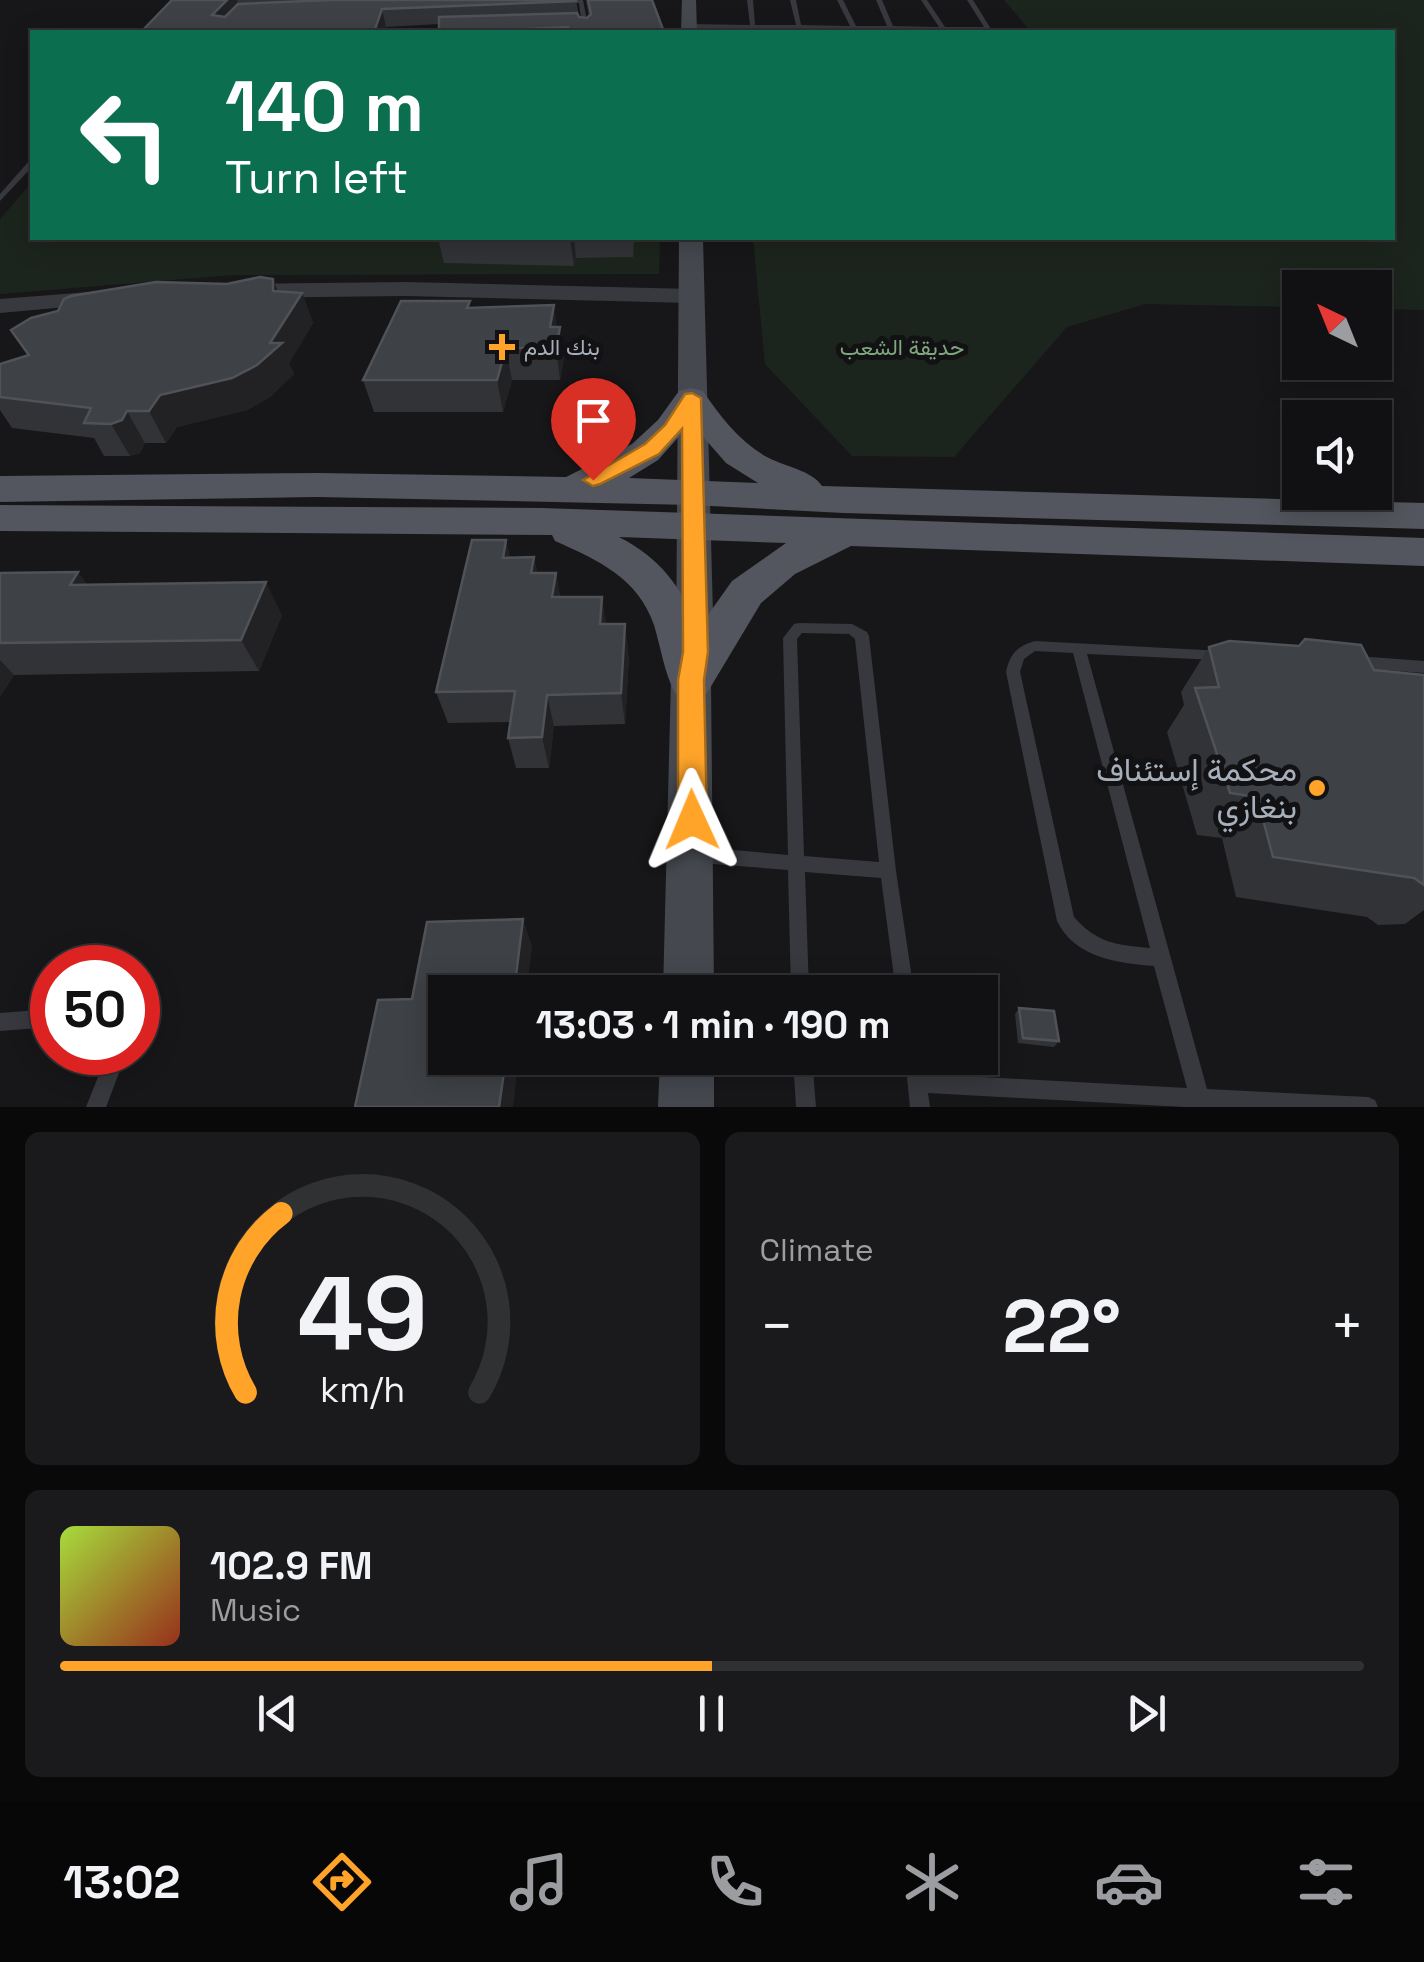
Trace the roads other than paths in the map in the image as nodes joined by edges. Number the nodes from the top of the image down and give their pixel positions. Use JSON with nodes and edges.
{"nodes":[{"id":1,"x":689,"y":0,"type":"edge"},
{"id":2,"x":750,"y":0,"type":"edge"},
{"id":3,"x":793,"y":0,"type":"edge"},
{"id":4,"x":840,"y":0,"type":"edge"},
{"id":5,"x":878,"y":0,"type":"edge"},
{"id":6,"x":924,"y":0,"type":"edge"},
{"id":7,"x":970,"y":0,"type":"edge"},
{"id":8,"x":544,"y":2,"type":"edge"},
{"id":9,"x":413,"y":20,"type":"edge"},
{"id":10,"x":565,"y":25,"type":"edge"},
{"id":11,"x":585,"y":28,"type":"edge"},
{"id":12,"x":799,"y":28,"type":"junction"},
{"id":13,"x":854,"y":28,"type":"junction"},
{"id":14,"x":467,"y":29,"type":"edge"},
{"id":15,"x":689,"y":29,"type":"edge"},
{"id":16,"x":891,"y":29,"type":"junction"},
{"id":17,"x":409,"y":30,"type":"edge"},
{"id":18,"x":447,"y":30,"type":"edge"},
{"id":19,"x":753,"y":30,"type":"edge"},
{"id":20,"x":944,"y":30,"type":"junction"},
{"id":21,"x":30,"y":165,"type":"edge"},
{"id":22,"x":0,"y":199,"type":"edge"},
{"id":23,"x":692,"y":240,"type":"edge"},
{"id":24,"x":208,"y":292,"type":"edge"},
{"id":25,"x":134,"y":296,"type":"edge"},
{"id":26,"x":692,"y":296,"type":"junction"},
{"id":27,"x":0,"y":306,"type":"edge"},
{"id":28,"x":692,"y":398,"type":"junction"},
{"id":29,"x":0,"y":489,"type":"edge"},
{"id":30,"x":545,"y":505,"type":"junction"},
{"id":31,"x":692,"y":510,"type":"junction"},
{"id":32,"x":845,"y":516,"type":"junction"},
{"id":33,"x":1424,"y":516,"type":"edge"},
{"id":34,"x":0,"y":518,"type":"edge"},
{"id":35,"x":1424,"y":552,"type":"edge"},
{"id":36,"x":1078,"y":648,"type":"junction"},
{"id":37,"x":1237,"y":656,"type":"edge"},
{"id":38,"x":1337,"y":660,"type":"edge"},
{"id":39,"x":1424,"y":667,"type":"edge"},
{"id":40,"x":691,"y":680,"type":"junction"},
{"id":41,"x":693,"y":854,"type":"junction"},
{"id":42,"x":794,"y":862,"type":"junction"},
{"id":43,"x":888,"y":871,"type":"junction"},
{"id":44,"x":1161,"y":958,"type":"junction"},
{"id":45,"x":689,"y":975,"type":"edge"},
{"id":46,"x":799,"y":975,"type":"edge"},
{"id":47,"x":903,"y":975,"type":"edge"},
{"id":48,"x":30,"y":1020,"type":"edge"},
{"id":49,"x":0,"y":1022,"type":"edge"},
{"id":50,"x":109,"y":1075,"type":"edge"},
{"id":51,"x":687,"y":1075,"type":"edge"},
{"id":52,"x":805,"y":1075,"type":"edge"},
{"id":53,"x":917,"y":1075,"type":"edge"},
{"id":54,"x":918,"y":1083,"type":"junction"},
{"id":55,"x":1200,"y":1098,"type":"junction"},
{"id":56,"x":96,"y":1107,"type":"edge"},
{"id":57,"x":686,"y":1107,"type":"edge"},
{"id":58,"x":806,"y":1107,"type":"edge"},
{"id":59,"x":920,"y":1107,"type":"edge"},
{"id":60,"x":1368,"y":1107,"type":"edge"}],
"edges":[{"from":1,"to":15,"type":"main road"},
{"from":2,"to":19,"type":"lane"},
{"from":3,"to":12,"type":"lane"},
{"from":4,"to":13,"type":"lane"},
{"from":5,"to":16,"type":"lane"},
{"from":6,"to":20,"type":"lane"},
{"from":7,"to":20,"type":"lane"},
{"from":8,"to":11,"type":"lane"},
{"from":9,"to":17,"type":"lane"},
{"from":10,"to":11,"type":"lane"},
{"from":12,"to":13,"type":"lane"},
{"from":12,"to":19,"type":"lane"},
{"from":13,"to":16,"type":"lane"},
{"from":14,"to":18,"type":"lane"},
{"from":15,"to":19,"type":"lane"},
{"from":16,"to":20,"type":"lane"},
{"from":21,"to":22,"type":"lane"},
{"from":23,"to":26,"type":"main road"},
{"from":24,"to":26,"type":"street"},
{"from":25,"to":27,"type":"street"},
{"from":26,"to":28,"type":"main road"},
{"from":28,"to":30,"type":"main road"},
{"from":28,"to":31,"type":"main road"},
{"from":28,"to":32,"type":"main road"},
{"from":29,"to":30,"type":"main road"},
{"from":30,"to":31,"type":"main road"},
{"from":30,"to":34,"type":"main road"},
{"from":30,"to":40,"type":"main road"},
{"from":31,"to":32,"type":"main road"},
{"from":31,"to":40,"type":"main road"},
{"from":32,"to":33,"type":"main road"},
{"from":32,"to":35,"type":"main road"},
{"from":32,"to":40,"type":"main road"},
{"from":36,"to":37,"type":"lane"},
{"from":36,"to":44,"type":"lane"},
{"from":36,"to":44,"type":"lane"},
{"from":38,"to":39,"type":"lane"},
{"from":40,"to":41,"type":"main road"},
{"from":41,"to":42,"type":"lane"},
{"from":41,"to":45,"type":"main road"},
{"from":42,"to":43,"type":"lane"},
{"from":42,"to":43,"type":"lane"},
{"from":42,"to":46,"type":"lane"},
{"from":43,"to":47,"type":"lane"},
{"from":44,"to":55,"type":"lane"},
{"from":48,"to":49,"type":"lane"},
{"from":50,"to":56,"type":"lane"},
{"from":51,"to":57,"type":"main road"},
{"from":52,"to":58,"type":"lane"},
{"from":53,"to":54,"type":"lane"},
{"from":54,"to":55,"type":"lane"},
{"from":54,"to":59,"type":"lane"},
{"from":55,"to":60,"type":"lane"}]}
